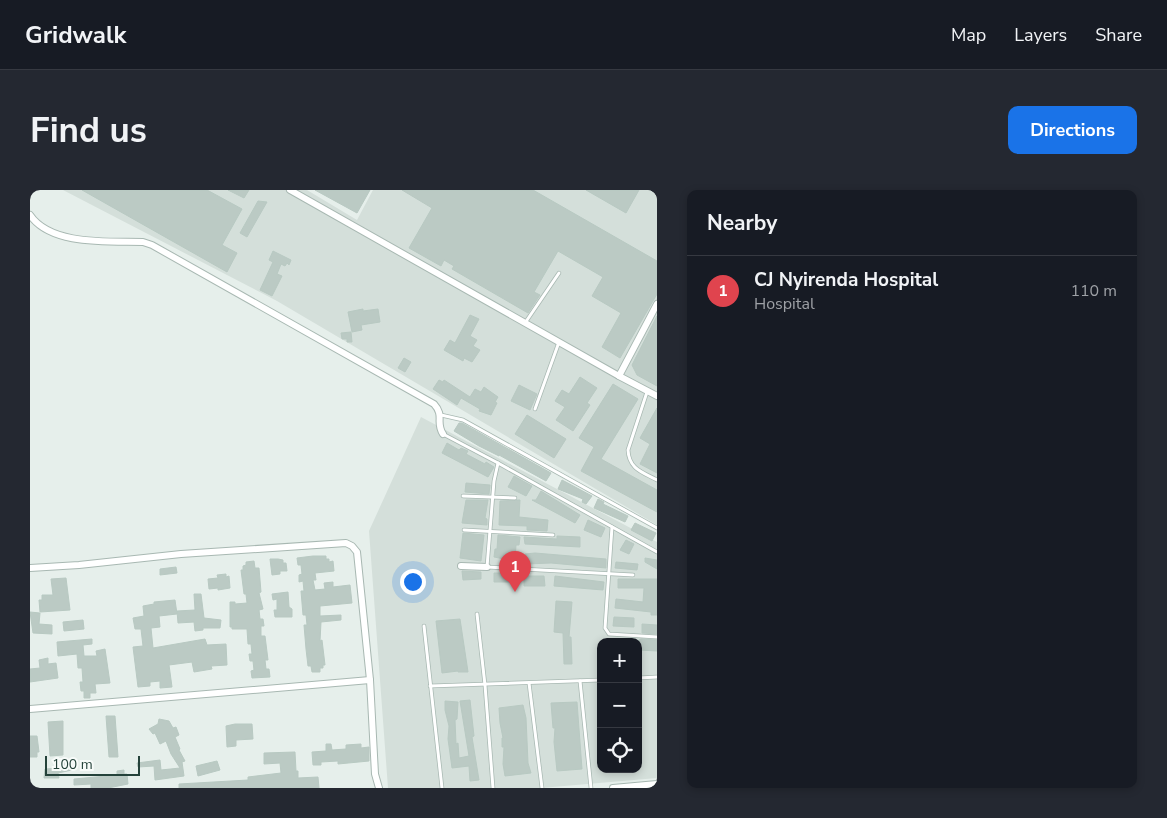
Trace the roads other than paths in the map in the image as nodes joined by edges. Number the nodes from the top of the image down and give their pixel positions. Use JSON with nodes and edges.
{"nodes":[{"id":1,"x":290,"y":190,"type":"edge"},
{"id":2,"x":30,"y":215,"type":"edge"},
{"id":3,"x":559,"y":272,"type":"dead end"},
{"id":4,"x":657,"y":304,"type":"edge"},
{"id":5,"x":525,"y":323,"type":"junction"},
{"id":6,"x":558,"y":342,"type":"junction"},
{"id":7,"x":619,"y":376,"type":"junction"},
{"id":8,"x":647,"y":391,"type":"junction"},
{"id":9,"x":657,"y":396,"type":"edge"},
{"id":10,"x":535,"y":409,"type":"dead end"},
{"id":11,"x":441,"y":415,"type":"junction"},
{"id":12,"x":442,"y":434,"type":"joint"},
{"id":13,"x":498,"y":463,"type":"junction"},
{"id":14,"x":657,"y":480,"type":"edge"},
{"id":15,"x":463,"y":496,"type":"dead end"},
{"id":16,"x":492,"y":497,"type":"junction"},
{"id":17,"x":515,"y":498,"type":"dead end"},
{"id":18,"x":612,"y":527,"type":"junction"},
{"id":19,"x":657,"y":528,"type":"edge"},
{"id":20,"x":464,"y":530,"type":"dead end"},
{"id":21,"x":490,"y":531,"type":"junction"},
{"id":22,"x":553,"y":535,"type":"dead end"},
{"id":23,"x":657,"y":552,"type":"edge"},
{"id":24,"x":461,"y":566,"type":"dead end"},
{"id":25,"x":30,"y":568,"type":"edge"},
{"id":26,"x":487,"y":568,"type":"junction"},
{"id":27,"x":609,"y":574,"type":"junction"},
{"id":28,"x":633,"y":575,"type":"dead end"},
{"id":29,"x":477,"y":614,"type":"dead end"},
{"id":30,"x":424,"y":626,"type":"dead end"},
{"id":31,"x":657,"y":637,"type":"edge"},
{"id":32,"x":657,"y":677,"type":"edge"},
{"id":33,"x":642,"y":678,"type":"edge"},
{"id":34,"x":370,"y":680,"type":"junction"},
{"id":35,"x":597,"y":680,"type":"edge"},
{"id":36,"x":580,"y":681,"type":"junction"},
{"id":37,"x":529,"y":683,"type":"junction"},
{"id":38,"x":430,"y":686,"type":"junction"},
{"id":39,"x":485,"y":686,"type":"junction"},
{"id":40,"x":30,"y":709,"type":"edge"},
{"id":41,"x":657,"y":784,"type":"edge"},
{"id":42,"x":379,"y":788,"type":"edge"},
{"id":43,"x":442,"y":788,"type":"edge"},
{"id":44,"x":493,"y":788,"type":"edge"},
{"id":45,"x":542,"y":788,"type":"edge"},
{"id":46,"x":591,"y":788,"type":"edge"},
{"id":47,"x":613,"y":788,"type":"edge"}],
"edges":[{"from":1,"to":5,"type":"street"},
{"from":2,"to":11,"type":"street"},
{"from":3,"to":5,"type":"lane"},
{"from":4,"to":7,"type":"street"},
{"from":5,"to":6,"type":"street"},
{"from":6,"to":7,"type":"street"},
{"from":6,"to":10,"type":"lane"},
{"from":7,"to":8,"type":"street"},
{"from":8,"to":9,"type":"street"},
{"from":8,"to":14,"type":"lane"},
{"from":11,"to":12,"type":"street"},
{"from":11,"to":19,"type":"lane"},
{"from":12,"to":13,"type":"lane"},
{"from":13,"to":16,"type":"lane"},
{"from":13,"to":18,"type":"lane"},
{"from":15,"to":16,"type":"lane"},
{"from":16,"to":17,"type":"lane"},
{"from":16,"to":21,"type":"lane"},
{"from":18,"to":23,"type":"lane"},
{"from":18,"to":27,"type":"lane"},
{"from":20,"to":21,"type":"lane"},
{"from":21,"to":22,"type":"lane"},
{"from":21,"to":26,"type":"lane"},
{"from":24,"to":26,"type":"street"},
{"from":25,"to":34,"type":"street"},
{"from":26,"to":27,"type":"lane"},
{"from":27,"to":28,"type":"lane"},
{"from":27,"to":31,"type":"lane"},
{"from":29,"to":39,"type":"lane"},
{"from":30,"to":38,"type":"lane"},
{"from":32,"to":33,"type":"lane"},
{"from":34,"to":40,"type":"street"},
{"from":34,"to":42,"type":"street"},
{"from":35,"to":36,"type":"lane"},
{"from":36,"to":37,"type":"lane"},
{"from":36,"to":46,"type":"lane"},
{"from":37,"to":39,"type":"lane"},
{"from":37,"to":45,"type":"lane"},
{"from":38,"to":39,"type":"lane"},
{"from":38,"to":43,"type":"lane"},
{"from":39,"to":44,"type":"lane"},
{"from":41,"to":47,"type":"street"}]}
